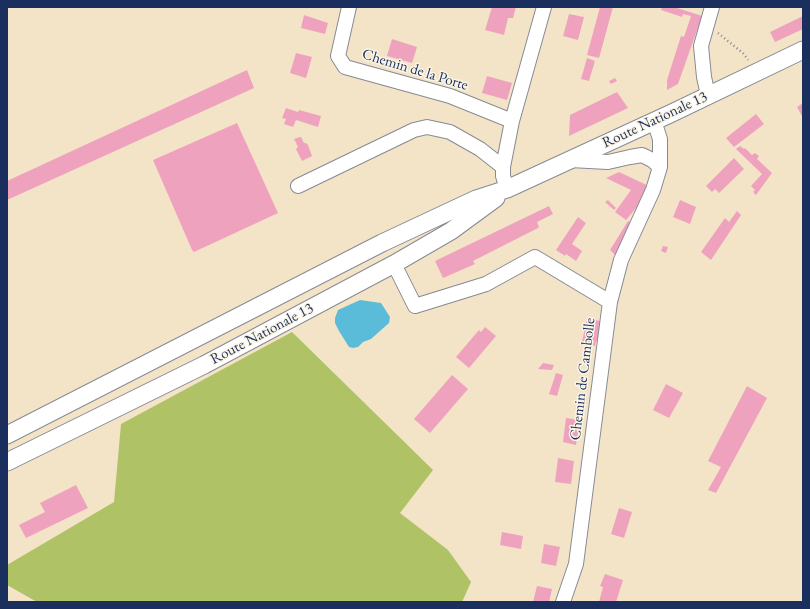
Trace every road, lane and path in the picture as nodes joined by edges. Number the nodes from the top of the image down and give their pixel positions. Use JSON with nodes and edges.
{"nodes":[{"id":1,"x":349,"y":7,"type":"edge"},
{"id":2,"x":544,"y":7,"type":"edge"},
{"id":3,"x":712,"y":7,"type":"edge"},
{"id":4,"x":706,"y":28,"type":"junction"},
{"id":5,"x":803,"y":50,"type":"edge"},
{"id":6,"x":756,"y":72,"type":"junction"},
{"id":7,"x":708,"y":95,"type":"junction"},
{"id":8,"x":512,"y":121,"type":"junction"},
{"id":9,"x":654,"y":121,"type":"junction"},
{"id":10,"x":570,"y":160,"type":"junction"},
{"id":11,"x":503,"y":167,"type":"junction"},
{"id":12,"x":660,"y":167,"type":"junction"},
{"id":13,"x":298,"y":186,"type":"dead end"},
{"id":14,"x":507,"y":189,"type":"junction"},
{"id":15,"x":394,"y":264,"type":"junction"},
{"id":16,"x":610,"y":302,"type":"junction"},
{"id":17,"x":7,"y":435,"type":"edge"},
{"id":18,"x":7,"y":462,"type":"edge"},
{"id":19,"x":563,"y":602,"type":"edge"}],
"edges":[{"from":1,"to":8,"type":"street","name":"Chemin de la Porte"},
{"from":2,"to":8,"type":"street"},
{"from":3,"to":4,"type":"street"},
{"from":4,"to":6,"type":"path"},
{"from":4,"to":7,"type":"street"},
{"from":5,"to":6,"type":"main road","name":"Route Nationale 13"},
{"from":6,"to":7,"type":"main road","name":"Route Nationale 13"},
{"from":7,"to":9,"type":"main road","name":"Route Nationale 13"},
{"from":8,"to":11,"type":"street"},
{"from":9,"to":10,"type":"main road","name":"Route Nationale 13"},
{"from":9,"to":12,"type":"street","name":"Chemin de Cambolle"},
{"from":10,"to":12,"type":"street"},
{"from":10,"to":14,"type":"main road","name":"Route Nationale 13"},
{"from":11,"to":13,"type":"street"},
{"from":11,"to":14,"type":"street"},
{"from":12,"to":16,"type":"street","name":"Chemin de Cambolle"},
{"from":14,"to":15,"type":"main road","name":"Route Nationale 13"},
{"from":14,"to":17,"type":"main road","name":"Route Nationale 13"},
{"from":15,"to":16,"type":"street"},
{"from":15,"to":18,"type":"main road","name":"Route Nationale 13"},
{"from":16,"to":19,"type":"street","name":"Chemin de Cambolle"}]}
